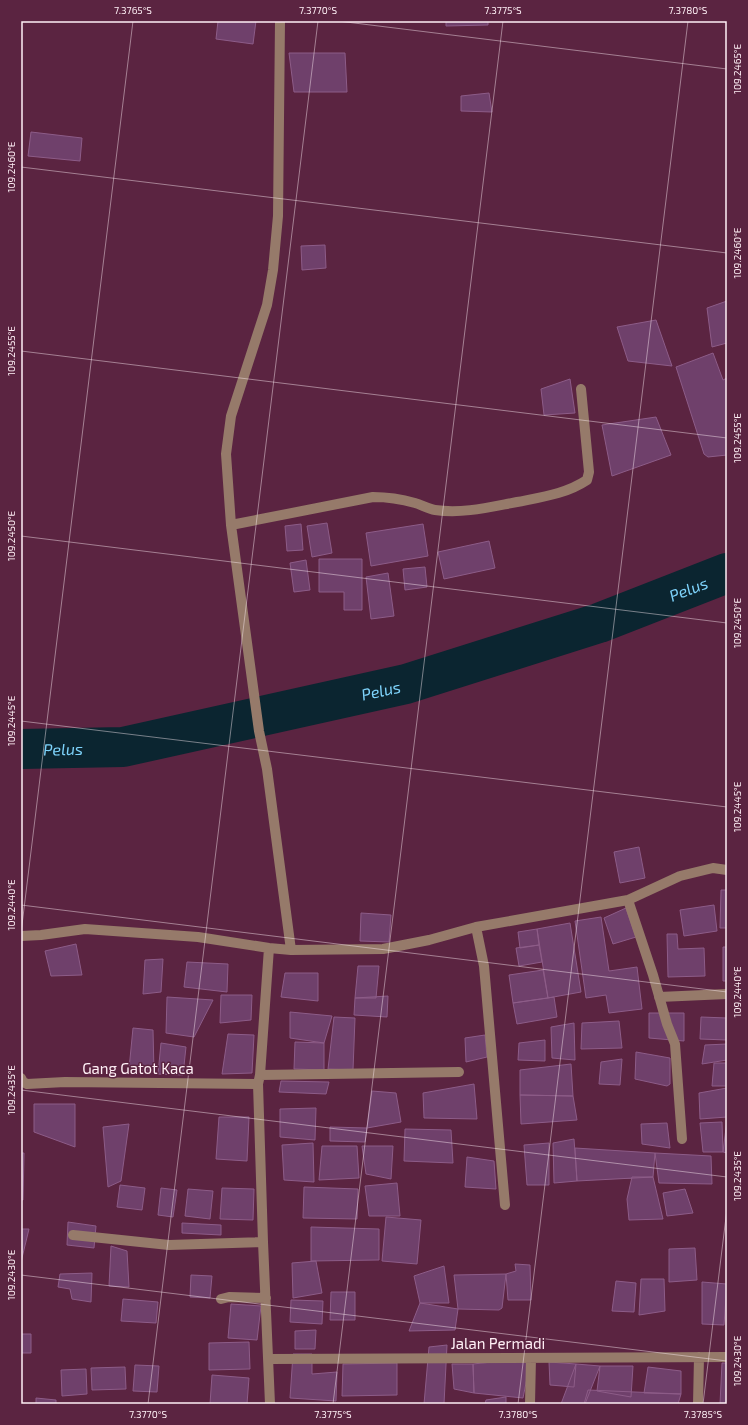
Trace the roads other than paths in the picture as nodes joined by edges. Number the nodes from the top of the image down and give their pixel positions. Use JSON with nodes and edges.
{"nodes":[{"id":1,"x":280,"y":21,"type":"edge"},
{"id":2,"x":581,"y":389,"type":"dead end"},
{"id":3,"x":231,"y":525,"type":"junction"},
{"id":4,"x":727,"y":870,"type":"edge"},
{"id":5,"x":630,"y":904,"type":"junction"},
{"id":6,"x":476,"y":927,"type":"junction"},
{"id":7,"x":21,"y":936,"type":"edge"},
{"id":8,"x":269,"y":948,"type":"junction"},
{"id":9,"x":291,"y":950,"type":"junction"},
{"id":10,"x":727,"y":994,"type":"edge"},
{"id":11,"x":659,"y":997,"type":"junction"},
{"id":12,"x":459,"y":1072,"type":"dead end"},
{"id":13,"x":21,"y":1078,"type":"edge"},
{"id":14,"x":259,"y":1080,"type":"junction"},
{"id":15,"x":682,"y":1139,"type":"dead end"},
{"id":16,"x":505,"y":1205,"type":"dead end"},
{"id":17,"x":73,"y":1235,"type":"dead end"},
{"id":18,"x":263,"y":1242,"type":"junction"},
{"id":19,"x":266,"y":1298,"type":"junction"},
{"id":20,"x":221,"y":1300,"type":"dead end"},
{"id":21,"x":699,"y":1357,"type":"junction"},
{"id":22,"x":727,"y":1357,"type":"edge"},
{"id":23,"x":531,"y":1358,"type":"junction"},
{"id":24,"x":269,"y":1359,"type":"junction"},
{"id":25,"x":270,"y":1404,"type":"edge"},
{"id":26,"x":530,"y":1404,"type":"edge"},
{"id":27,"x":698,"y":1404,"type":"edge"}],
"edges":[{"from":1,"to":3,"type":"street"},
{"from":2,"to":3,"type":"street"},
{"from":3,"to":9,"type":"street"},
{"from":4,"to":5,"type":"street"},
{"from":5,"to":6,"type":"street"},
{"from":5,"to":11,"type":"street"},
{"from":6,"to":9,"type":"street"},
{"from":6,"to":16,"type":"street"},
{"from":7,"to":8,"type":"street"},
{"from":8,"to":9,"type":"street"},
{"from":8,"to":14,"type":"street"},
{"from":10,"to":11,"type":"street"},
{"from":11,"to":15,"type":"street"},
{"from":12,"to":14,"type":"street","name":"Gang Gatot Kaca"},
{"from":13,"to":14,"type":"street","name":"Gang Gatot Kaca"},
{"from":14,"to":18,"type":"street"},
{"from":17,"to":18,"type":"street"},
{"from":18,"to":19,"type":"street"},
{"from":19,"to":20,"type":"street"},
{"from":19,"to":24,"type":"street"},
{"from":21,"to":22,"type":"street","name":"Jalan Permadi"},
{"from":21,"to":23,"type":"street","name":"Jalan Permadi"},
{"from":21,"to":27,"type":"street"},
{"from":23,"to":24,"type":"street","name":"Jalan Permadi"},
{"from":23,"to":26,"type":"street"},
{"from":24,"to":25,"type":"street"}]}
